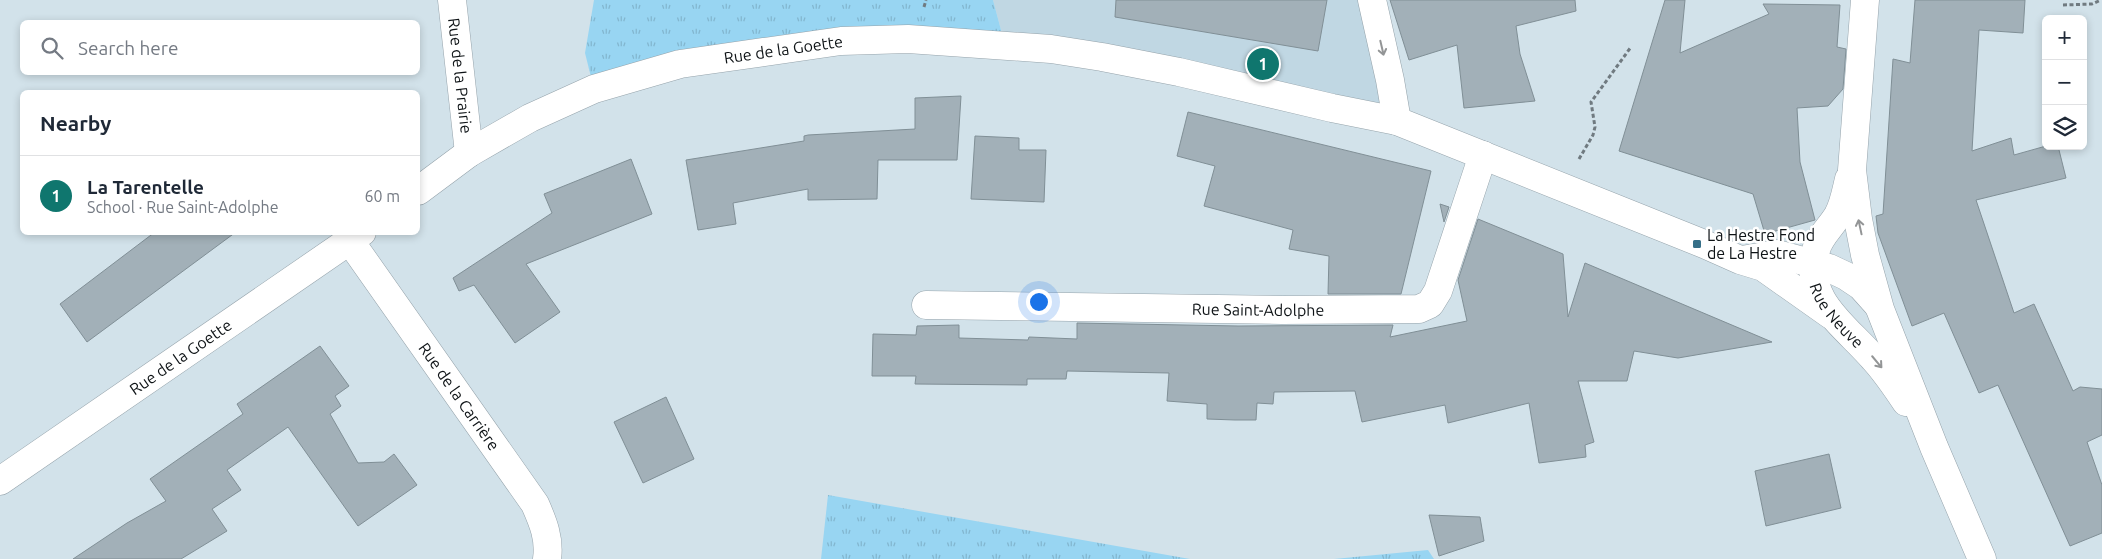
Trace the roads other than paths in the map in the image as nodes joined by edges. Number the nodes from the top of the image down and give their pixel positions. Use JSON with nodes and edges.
{"nodes":[{"id":1,"x":452,"y":0,"type":"edge"},
{"id":2,"x":1372,"y":0,"type":"edge"},
{"id":3,"x":1865,"y":0,"type":"edge"},
{"id":4,"x":1397,"y":121,"type":"junction"},
{"id":5,"x":469,"y":153,"type":"junction"},
{"id":6,"x":1483,"y":155,"type":"junction"},
{"id":7,"x":1852,"y":170,"type":"junction"},
{"id":8,"x":420,"y":190,"type":"edge"},
{"id":9,"x":356,"y":237,"type":"edge"},
{"id":10,"x":1821,"y":238,"type":"junction"},
{"id":11,"x":1777,"y":254,"type":"junction"},
{"id":12,"x":1865,"y":255,"type":"junction"},
{"id":13,"x":1740,"y":260,"type":"junction"},
{"id":14,"x":1815,"y":276,"type":"junction"},
{"id":15,"x":1853,"y":280,"type":"junction"},
{"id":16,"x":1784,"y":282,"type":"junction"},
{"id":17,"x":926,"y":305,"type":"dead end"},
{"id":18,"x":1880,"y":308,"type":"junction"},
{"id":19,"x":1831,"y":315,"type":"junction"},
{"id":20,"x":1934,"y":447,"type":"junction"},
{"id":21,"x":0,"y":481,"type":"edge"},
{"id":22,"x":547,"y":559,"type":"edge"},
{"id":23,"x":1982,"y":559,"type":"edge"}],
"edges":[{"from":1,"to":5,"type":"street","name":"Rue de la Prairie"},
{"from":2,"to":4,"type":"street","one_way":true},
{"from":3,"to":7,"type":"street","name":"Rue Neuve"},
{"from":4,"to":5,"type":"street","name":"Rue de la Goette"},
{"from":4,"to":6,"type":"street"},
{"from":5,"to":8,"type":"street","name":"Rue de la Goette"},
{"from":6,"to":13,"type":"street"},
{"from":6,"to":17,"type":"street","name":"Rue Saint-Adolphe"},
{"from":7,"to":10,"type":"street","name":"Rue Neuve"},
{"from":12,"to":7,"type":"street","name":"Rue Neuve","one_way":true},
{"from":9,"to":21,"type":"street","name":"Rue de la Goette"},
{"from":9,"to":22,"type":"street","name":"Rue de la Carrière"},
{"from":10,"to":11,"type":"street"},
{"from":10,"to":14,"type":"street","name":"Rue Neuve"},
{"from":11,"to":13,"type":"street"},
{"from":11,"to":14,"type":"street"},
{"from":12,"to":15,"type":"street"},
{"from":12,"to":18,"type":"street","name":"Rue Neuve"},
{"from":13,"to":16,"type":"street"},
{"from":14,"to":15,"type":"street"},
{"from":14,"to":16,"type":"street"},
{"from":14,"to":19,"type":"street","name":"Rue Neuve"},
{"from":15,"to":18,"type":"street"},
{"from":16,"to":19,"type":"street"},
{"from":18,"to":20,"type":"street","name":"Rue Neuve"},
{"from":19,"to":20,"type":"street","name":"Rue Neuve","one_way":true},
{"from":20,"to":23,"type":"street","name":"Rue Neuve"}]}
